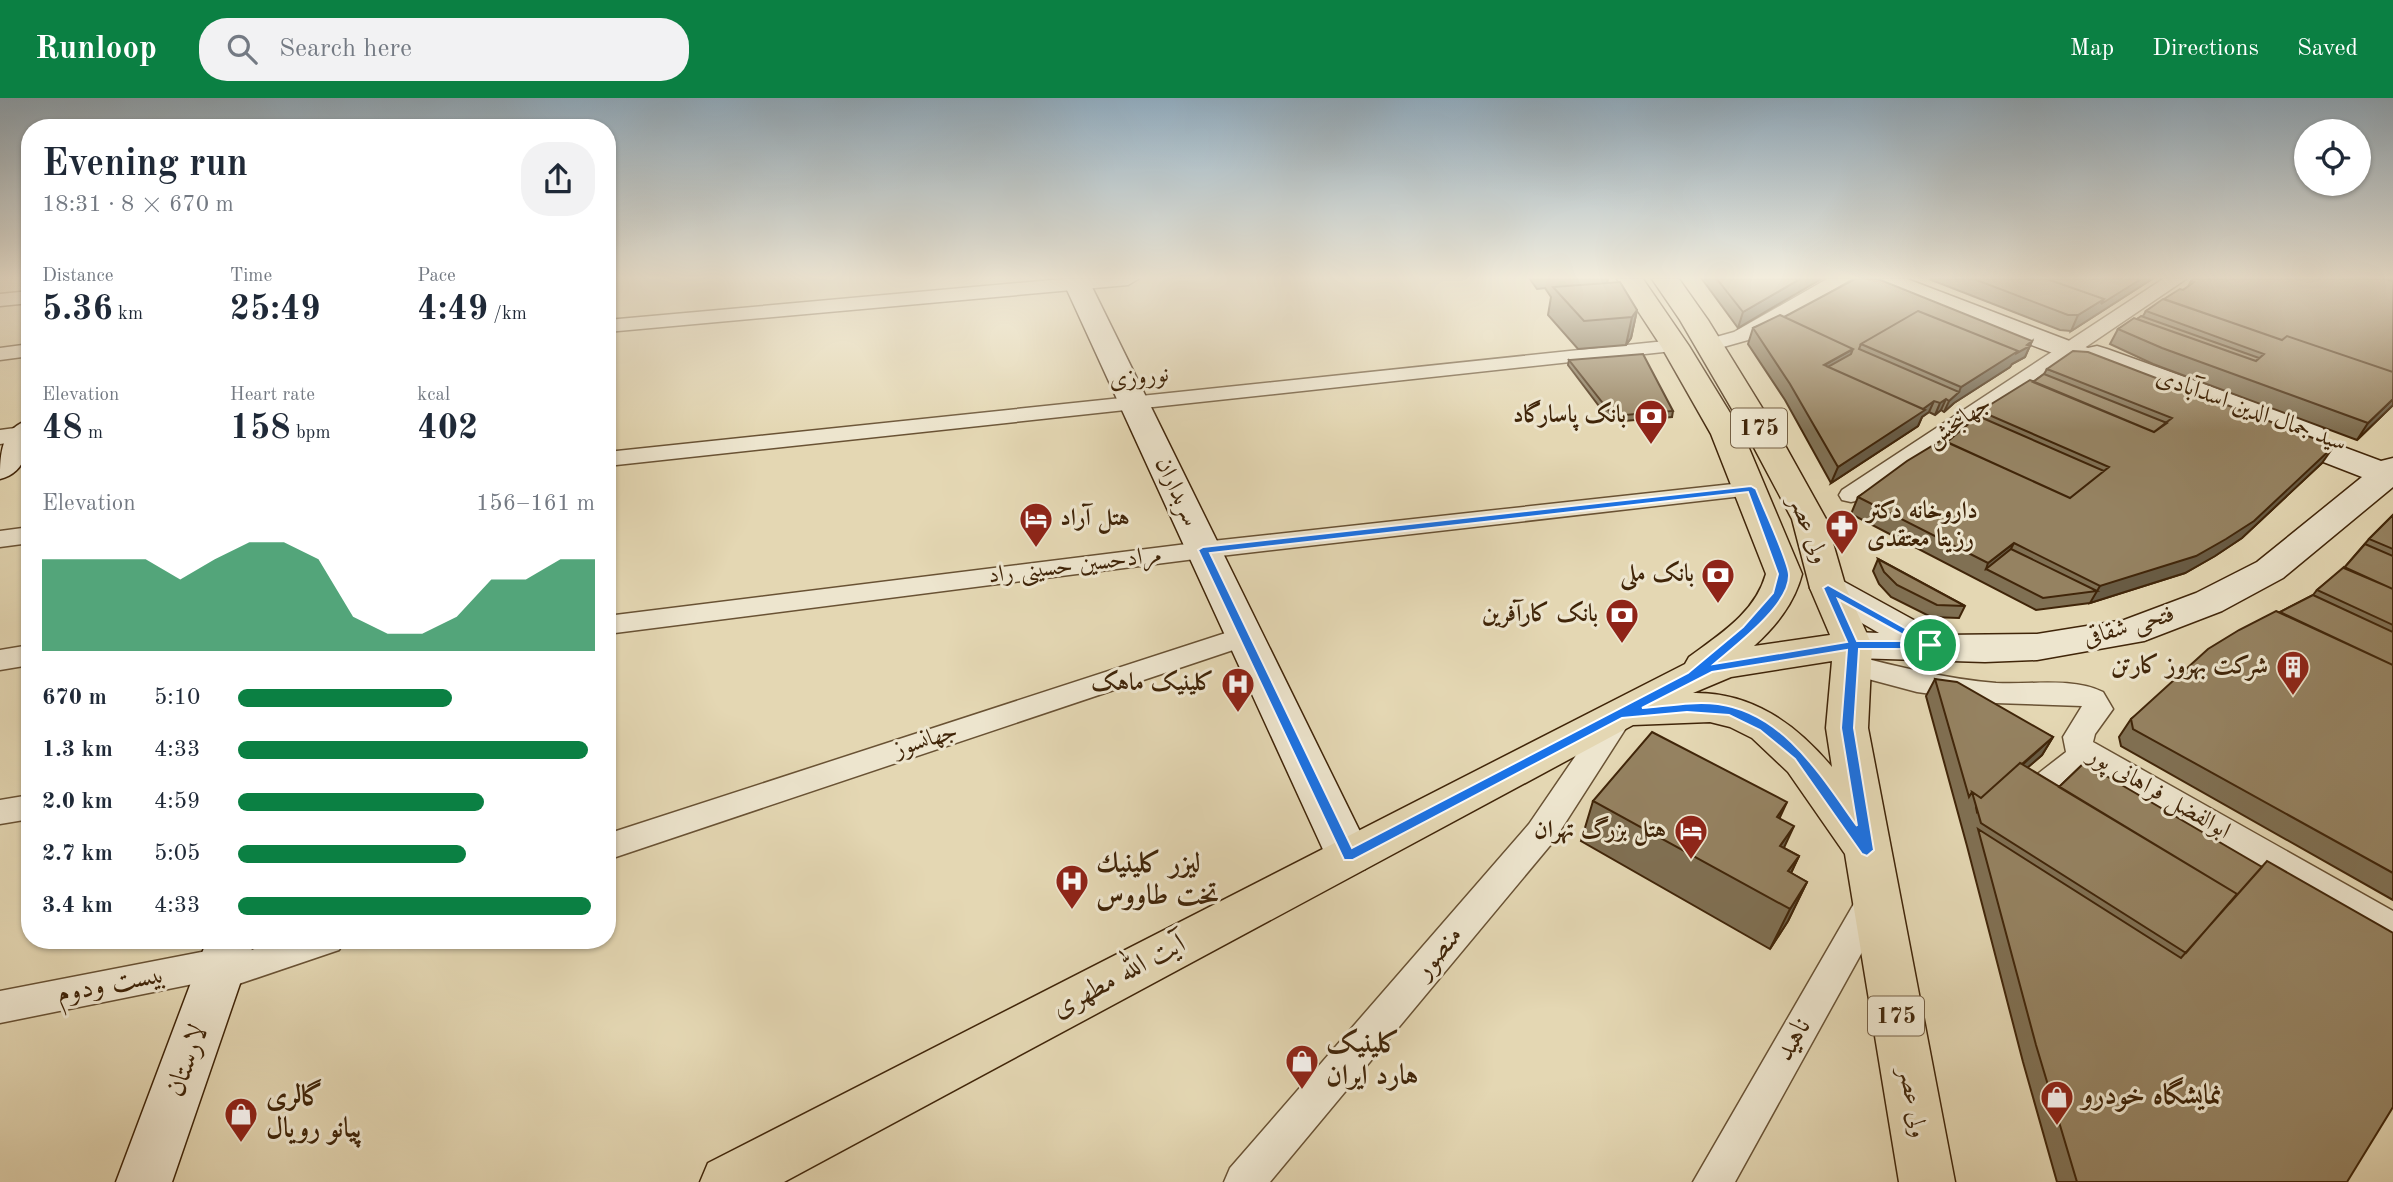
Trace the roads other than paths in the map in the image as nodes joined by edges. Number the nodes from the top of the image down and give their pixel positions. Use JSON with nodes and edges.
{"nodes":[{"id":1,"x":1099,"y":330,"type":"edge"},
{"id":2,"x":1664,"y":330,"type":"edge"},
{"id":3,"x":1699,"y":330,"type":"edge"},
{"id":4,"x":1752,"y":330,"type":"edge"},
{"id":5,"x":2016,"y":330,"type":"edge"},
{"id":6,"x":2098,"y":330,"type":"edge"},
{"id":7,"x":1709,"y":345,"type":"junction"},
{"id":8,"x":1675,"y":346,"type":"junction"},
{"id":9,"x":2068,"y":349,"type":"junction"},
{"id":10,"x":21,"y":352,"type":"edge"},
{"id":11,"x":0,"y":354,"type":"edge"},
{"id":12,"x":1135,"y":405,"type":"junction"},
{"id":13,"x":21,"y":433,"type":"edge"},
{"id":14,"x":616,"y":458,"type":"edge"},
{"id":15,"x":0,"y":469,"type":"edge"},
{"id":16,"x":2391,"y":471,"type":"edge"},
{"id":17,"x":1751,"y":489,"type":"junction"},
{"id":18,"x":1851,"y":495,"type":"dead end"},
{"id":19,"x":21,"y":536,"type":"edge"},
{"id":20,"x":0,"y":539,"type":"edge"},
{"id":21,"x":1203,"y":550,"type":"junction"},
{"id":22,"x":1828,"y":588,"type":"junction"},
{"id":23,"x":616,"y":624,"type":"edge"},
{"id":24,"x":1244,"y":636,"type":"junction"},
{"id":25,"x":1930,"y":645,"type":"junction"},
{"id":26,"x":1842,"y":653,"type":"junction"},
{"id":27,"x":21,"y":656,"type":"edge"},
{"id":28,"x":0,"y":660,"type":"edge"},
{"id":29,"x":1692,"y":676,"type":"junction"},
{"id":30,"x":1620,"y":714,"type":"junction"},
{"id":31,"x":2086,"y":753,"type":"junction"},
{"id":32,"x":2033,"y":794,"type":"edge"},
{"id":33,"x":21,"y":808,"type":"edge"},
{"id":34,"x":0,"y":812,"type":"edge"},
{"id":35,"x":616,"y":844,"type":"edge"},
{"id":36,"x":1867,"y":850,"type":"junction"},
{"id":37,"x":1349,"y":856,"type":"junction"},
{"id":38,"x":1874,"y":898,"type":"junction"},
{"id":39,"x":2393,"y":928,"type":"edge"},
{"id":40,"x":281,"y":949,"type":"edge"},
{"id":41,"x":224,"y":960,"type":"edge"},
{"id":42,"x":0,"y":1007,"type":"edge"},
{"id":43,"x":144,"y":1182,"type":"edge"},
{"id":44,"x":728,"y":1182,"type":"edge"},
{"id":45,"x":1244,"y":1182,"type":"edge"},
{"id":46,"x":1713,"y":1182,"type":"edge"},
{"id":47,"x":1927,"y":1182,"type":"edge"}],
"edges":[{"from":1,"to":12,"type":"main road","name":"سربداران"},
{"from":2,"to":8,"type":"main road","name":"ولی عصر","number":"175"},
{"from":3,"to":7,"type":"main road","name":"ولی عصر","number":"175"},
{"from":4,"to":7,"type":"street"},
{"from":5,"to":9,"type":"main road","name":"سید جمال الدین اسدآبادی"},
{"from":6,"to":9,"type":"street","name":"جهانبخش"},
{"from":7,"to":22,"type":"main road","name":"ولی عصر","number":"175"},
{"from":8,"to":12,"type":"street","name":"نوروزی"},
{"from":8,"to":17,"type":"main road","name":"ولی عصر","number":"175"},
{"from":9,"to":16,"type":"main road","name":"سید جمال الدین اسدآبادی"},
{"from":9,"to":18,"type":"street","name":"جهانبخش"},
{"from":10,"to":11,"type":"street"},
{"from":12,"to":14,"type":"street","name":"نوروزی"},
{"from":12,"to":21,"type":"main road","name":"سربداران"},
{"from":13,"to":15,"type":"main road"},
{"from":16,"to":25,"type":"main road","name":"فتحی شقاقی"},
{"from":17,"to":21,"type":"street","name":"مرادحسین حسینی راد"},
{"from":17,"to":29,"type":"main road","name":"ولی عصر","number":"175"},
{"from":19,"to":20,"type":"street"},
{"from":21,"to":23,"type":"street","name":"مرادحسین حسینی راد"},
{"from":21,"to":24,"type":"main road","name":"سربداران"},
{"from":22,"to":25,"type":"main road"},
{"from":22,"to":26,"type":"main road","name":"ولی عصر","number":"175"},
{"from":24,"to":35,"type":"street","name":"جهانسوز"},
{"from":24,"to":37,"type":"main road","name":"سربداران"},
{"from":25,"to":26,"type":"main road","name":"فتحی شقاقی"},
{"from":26,"to":29,"type":"main road","name":"آیت الله مطهری"},
{"from":26,"to":31,"type":"street","name":"ابوالفضل فراهانی پور"},
{"from":26,"to":36,"type":"main road","name":"ولی عصر","number":"175"},
{"from":27,"to":28,"type":"street"},
{"from":29,"to":30,"type":"main road","name":"آیت الله مطهری"},
{"from":30,"to":36,"type":"main road"},
{"from":30,"to":37,"type":"main road","name":"آیت الله مطهری"},
{"from":30,"to":45,"type":"street","name":"منصور"},
{"from":31,"to":32,"type":"street"},
{"from":31,"to":39,"type":"street","name":"ابوالفضل فراهانی پور"},
{"from":33,"to":34,"type":"street"},
{"from":36,"to":38,"type":"main road","name":"ولی عصر","number":"175"},
{"from":37,"to":44,"type":"main road","name":"آیت الله مطهری"},
{"from":38,"to":46,"type":"street","name":"ناهید"},
{"from":38,"to":47,"type":"main road","name":"ولی عصر","number":"175"},
{"from":40,"to":41,"type":"street"},
{"from":41,"to":42,"type":"street","name":"بیست ودوم"},
{"from":41,"to":43,"type":"main road","name":"لارستان"}]}
